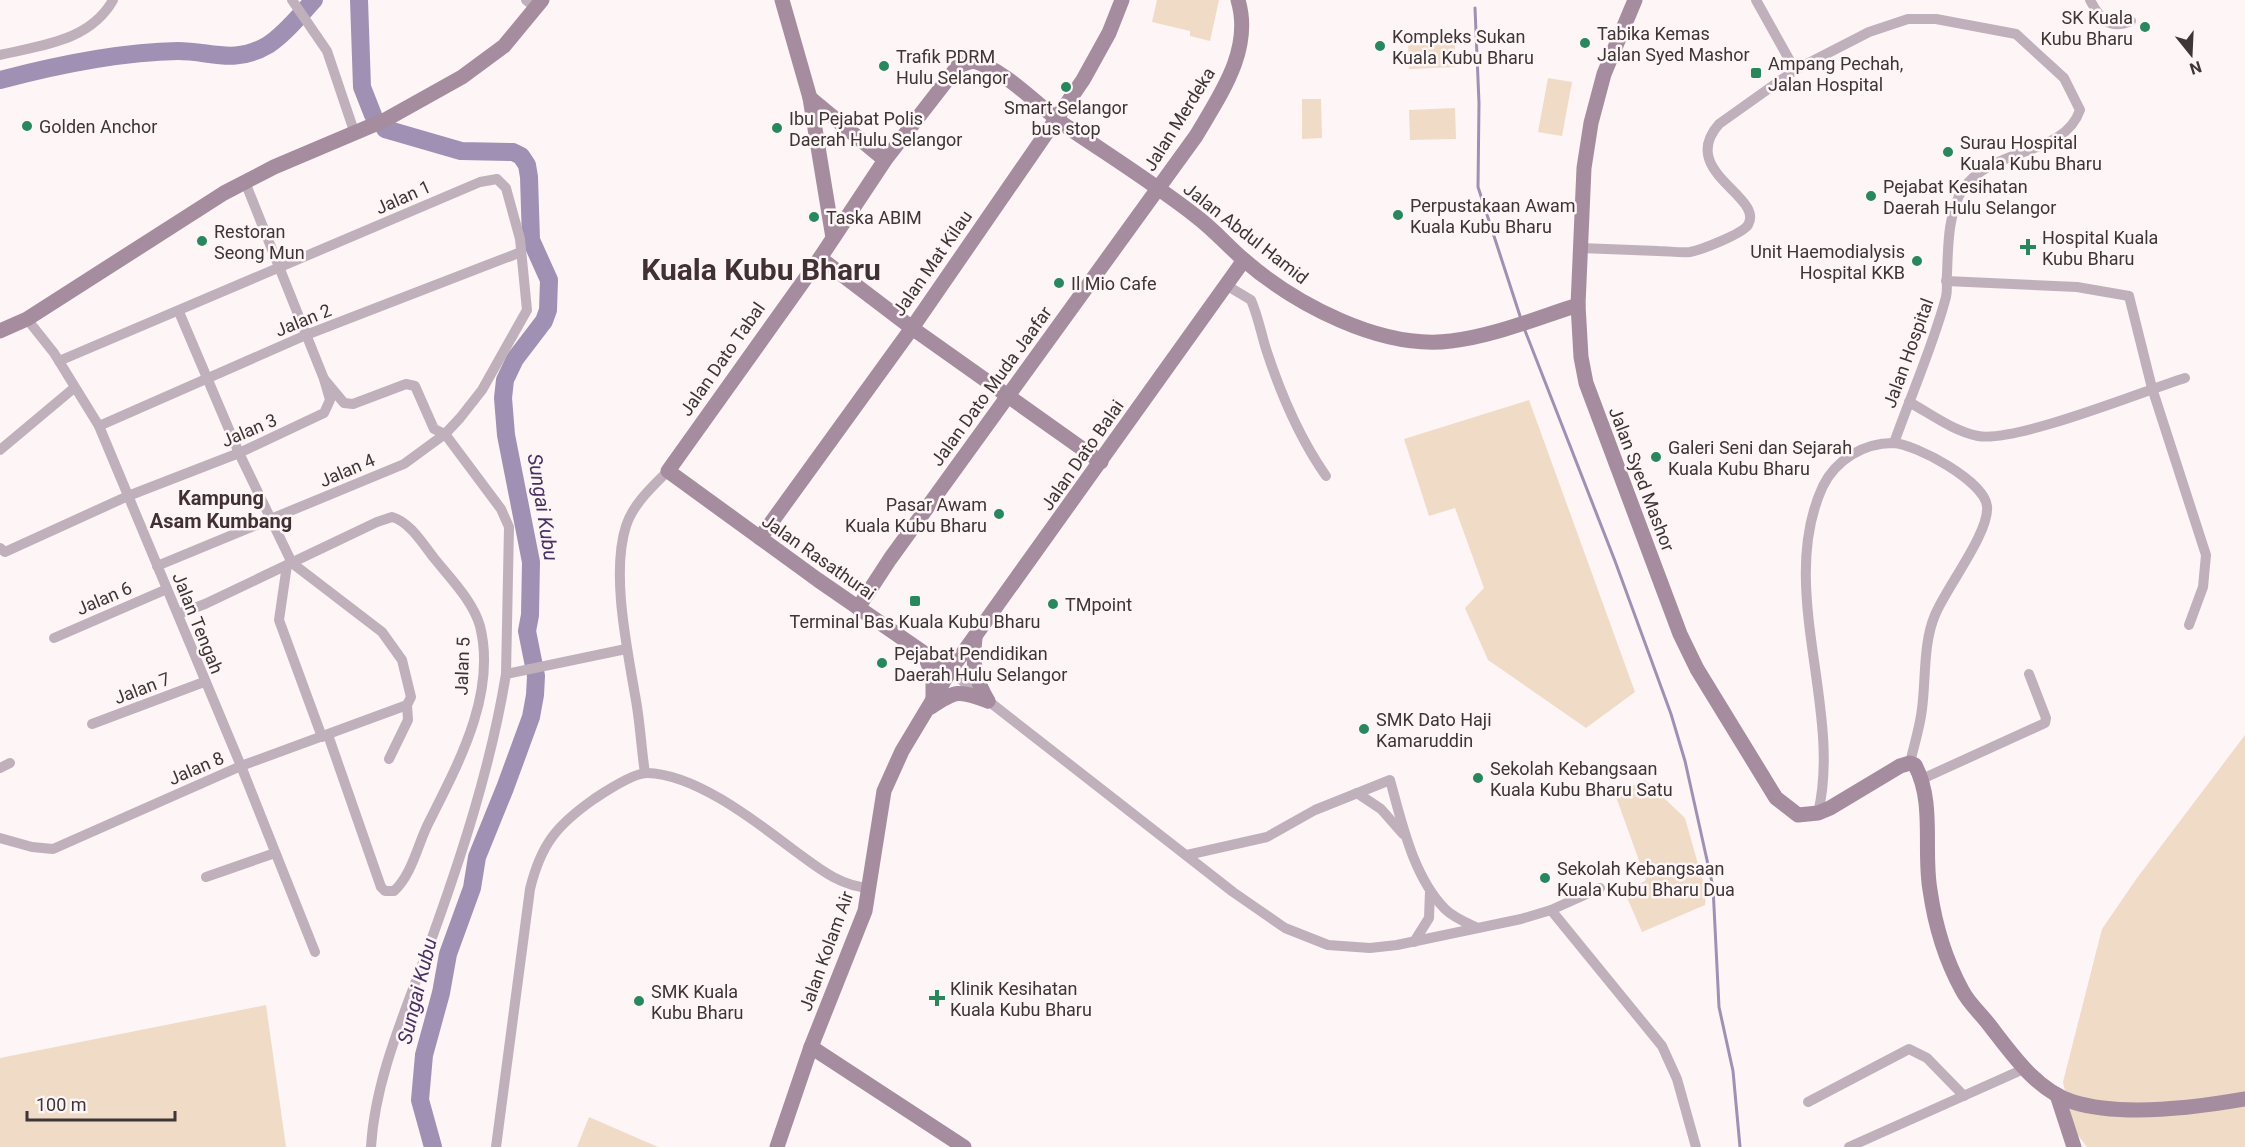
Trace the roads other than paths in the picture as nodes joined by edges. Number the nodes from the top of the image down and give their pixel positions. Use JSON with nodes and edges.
{"nodes":[{"id":1,"x":113,"y":0,"type":"edge"},
{"id":2,"x":782,"y":0,"type":"edge"},
{"id":3,"x":1122,"y":0,"type":"edge"},
{"id":4,"x":1238,"y":0,"type":"edge"},
{"id":5,"x":1635,"y":0,"type":"edge"},
{"id":6,"x":1756,"y":0,"type":"edge"},
{"id":7,"x":2090,"y":0,"type":"edge"},
{"id":8,"x":294,"y":3,"type":"edge"},
{"id":9,"x":535,"y":3,"type":"edge"},
{"id":10,"x":2131,"y":21,"type":"dead end"},
{"id":11,"x":0,"y":55,"type":"edge"},
{"id":12,"x":958,"y":66,"type":"joint"},
{"id":13,"x":1795,"y":70,"type":"junction"},
{"id":14,"x":810,"y":98,"type":"junction"},
{"id":15,"x":1056,"y":119,"type":"junction"},
{"id":16,"x":842,"y":127,"type":"junction"},
{"id":17,"x":355,"y":134,"type":"junction"},
{"id":18,"x":902,"y":139,"type":"junction"},
{"id":19,"x":863,"y":142,"type":"junction"},
{"id":20,"x":819,"y":148,"type":"junction"},
{"id":21,"x":885,"y":160,"type":"junction"},
{"id":22,"x":244,"y":183,"type":"junction"},
{"id":23,"x":1158,"y":188,"type":"junction"},
{"id":24,"x":833,"y":238,"type":"junction"},
{"id":25,"x":1580,"y":248,"type":"junction"},
{"id":26,"x":521,"y":252,"type":"junction"},
{"id":27,"x":820,"y":258,"type":"junction"},
{"id":28,"x":1244,"y":260,"type":"junction"},
{"id":29,"x":280,"y":269,"type":"junction"},
{"id":30,"x":1946,"y":281,"type":"junction"},
{"id":31,"x":1226,"y":285,"type":"junction"},
{"id":32,"x":1578,"y":305,"type":"junction"},
{"id":33,"x":179,"y":312,"type":"junction"},
{"id":34,"x":27,"y":319,"type":"junction"},
{"id":35,"x":912,"y":328,"type":"junction"},
{"id":36,"x":0,"y":331,"type":"edge"},
{"id":37,"x":306,"y":335,"type":"junction"},
{"id":38,"x":59,"y":361,"type":"junction"},
{"id":39,"x":2185,"y":378,"type":"dead end"},
{"id":40,"x":208,"y":379,"type":"junction"},
{"id":41,"x":324,"y":379,"type":"junction"},
{"id":42,"x":74,"y":388,"type":"junction"},
{"id":43,"x":2152,"y":388,"type":"junction"},
{"id":44,"x":1008,"y":395,"type":"junction"},
{"id":45,"x":1909,"y":402,"type":"junction"},
{"id":46,"x":99,"y":426,"type":"junction"},
{"id":47,"x":445,"y":434,"type":"junction"},
{"id":48,"x":1894,"y":443,"type":"junction"},
{"id":49,"x":0,"y":450,"type":"edge"},
{"id":50,"x":238,"y":453,"type":"junction"},
{"id":51,"x":1101,"y":462,"type":"junction"},
{"id":52,"x":668,"y":471,"type":"junction"},
{"id":53,"x":1326,"y":476,"type":"dead end"},
{"id":54,"x":128,"y":496,"type":"junction"},
{"id":55,"x":272,"y":521,"type":"junction"},
{"id":56,"x":760,"y":538,"type":"junction"},
{"id":57,"x":0,"y":548,"type":"edge"},
{"id":58,"x":289,"y":564,"type":"junction"},
{"id":59,"x":157,"y":566,"type":"junction"},
{"id":60,"x":167,"y":589,"type":"junction"},
{"id":61,"x":858,"y":608,"type":"junction"},
{"id":62,"x":178,"y":614,"type":"junction"},
{"id":63,"x":2189,"y":625,"type":"dead end"},
{"id":64,"x":54,"y":638,"type":"dead end"},
{"id":65,"x":972,"y":642,"type":"junction"},
{"id":66,"x":626,"y":649,"type":"junction"},
{"id":67,"x":928,"y":656,"type":"junction"},
{"id":68,"x":950,"y":671,"type":"junction"},
{"id":69,"x":506,"y":674,"type":"junction"},
{"id":70,"x":2029,"y":674,"type":"dead end"},
{"id":71,"x":204,"y":682,"type":"junction"},
{"id":72,"x":988,"y":701,"type":"junction"},
{"id":73,"x":407,"y":705,"type":"junction"},
{"id":74,"x":929,"y":705,"type":"junction"},
{"id":75,"x":92,"y":724,"type":"dead end"},
{"id":76,"x":325,"y":736,"type":"junction"},
{"id":77,"x":389,"y":759,"type":"dead end"},
{"id":78,"x":1910,"y":763,"type":"junction"},
{"id":79,"x":241,"y":766,"type":"junction"},
{"id":80,"x":645,"y":772,"type":"junction"},
{"id":81,"x":1922,"y":779,"type":"junction"},
{"id":82,"x":1357,"y":793,"type":"junction"},
{"id":83,"x":1818,"y":813,"type":"junction"},
{"id":84,"x":0,"y":838,"type":"edge"},
{"id":85,"x":1406,"y":838,"type":"junction"},
{"id":86,"x":275,"y":853,"type":"junction"},
{"id":87,"x":1187,"y":855,"type":"junction"},
{"id":88,"x":206,"y":877,"type":"dead end"},
{"id":89,"x":870,"y":888,"type":"junction"},
{"id":90,"x":1600,"y":888,"type":"dead end"},
{"id":91,"x":1430,"y":890,"type":"junction"},
{"id":92,"x":1551,"y":910,"type":"junction"},
{"id":93,"x":1478,"y":927,"type":"junction"},
{"id":94,"x":1414,"y":942,"type":"junction"},
{"id":95,"x":315,"y":952,"type":"dead end"},
{"id":96,"x":811,"y":1047,"type":"junction"},
{"id":97,"x":2025,"y":1068,"type":"junction"},
{"id":98,"x":2057,"y":1095,"type":"junction"},
{"id":99,"x":1964,"y":1096,"type":"junction"},
{"id":100,"x":2245,"y":1099,"type":"edge"},
{"id":101,"x":1808,"y":1102,"type":"dead end"},
{"id":102,"x":371,"y":1147,"type":"edge"},
{"id":103,"x":496,"y":1147,"type":"edge"},
{"id":104,"x":777,"y":1147,"type":"edge"},
{"id":105,"x":964,"y":1147,"type":"edge"},
{"id":106,"x":1696,"y":1147,"type":"edge"},
{"id":107,"x":1849,"y":1147,"type":"edge"},
{"id":108,"x":2074,"y":1147,"type":"edge"}],
"edges":[{"from":1,"to":11,"type":"street"},
{"from":2,"to":14,"type":"street"},
{"from":3,"to":15,"type":"street","name":"Jalan Mat Kilau"},
{"from":4,"to":23,"type":"street","name":"Jalan Merdeka"},
{"from":5,"to":25,"type":"street","name":"Jalan Syed Mashor"},
{"from":6,"to":13,"type":"street"},
{"from":7,"to":10,"type":"street"},
{"from":8,"to":17,"type":"street"},
{"from":9,"to":17,"type":"street"},
{"from":12,"to":15,"type":"street","name":"Jalan Abdul Hamid"},
{"from":12,"to":18,"type":"street","name":"Jalan Dato Tabal"},
{"from":13,"to":25,"type":"street","name":"Jalan Hospital"},
{"from":13,"to":30,"type":"street","name":"Jalan Hospital"},
{"from":14,"to":16,"type":"street"},
{"from":14,"to":20,"type":"street"},
{"from":15,"to":23,"type":"street","name":"Jalan Abdul Hamid"},
{"from":15,"to":35,"type":"street","name":"Jalan Mat Kilau"},
{"from":16,"to":19,"type":"street"},
{"from":16,"to":20,"type":"street"},
{"from":17,"to":22,"type":"street"},
{"from":18,"to":19,"type":"street"},
{"from":18,"to":21,"type":"street","name":"Jalan Dato Tabal"},
{"from":19,"to":21,"type":"street"},
{"from":20,"to":24,"type":"street"},
{"from":21,"to":24,"type":"street","name":"Jalan Dato Tabal"},
{"from":22,"to":29,"type":"street"},
{"from":22,"to":34,"type":"street"},
{"from":23,"to":28,"type":"street","name":"Jalan Abdul Hamid"},
{"from":23,"to":44,"type":"street","name":"Jalan Dato Muda Jaafar"},
{"from":24,"to":27,"type":"street","name":"Jalan Dato Tabal"},
{"from":25,"to":32,"type":"street","name":"Jalan Syed Mashor"},
{"from":26,"to":29,"type":"street","name":"Jalan 1"},
{"from":26,"to":37,"type":"street","name":"Jalan 2"},
{"from":26,"to":47,"type":"street","name":"Jalan 1"},
{"from":27,"to":35,"type":"street"},
{"from":27,"to":52,"type":"street","name":"Jalan Dato Tabal"},
{"from":28,"to":31,"type":"street","name":"Jalan Dato Balai"},
{"from":28,"to":32,"type":"street","name":"Jalan Abdul Hamid"},
{"from":29,"to":33,"type":"street","name":"Jalan 1"},
{"from":29,"to":37,"type":"street"},
{"from":30,"to":43,"type":"street"},
{"from":30,"to":45,"type":"street","name":"Jalan Hospital"},
{"from":31,"to":51,"type":"street","name":"Jalan Dato Balai"},
{"from":31,"to":53,"type":"street"},
{"from":32,"to":83,"type":"street","name":"Jalan Syed Mashor"},
{"from":33,"to":38,"type":"street","name":"Jalan 1"},
{"from":33,"to":40,"type":"street"},
{"from":34,"to":36,"type":"street"},
{"from":34,"to":38,"type":"street","name":"Jalan Tengah"},
{"from":35,"to":44,"type":"street"},
{"from":35,"to":56,"type":"street","name":"Jalan Mat Kilau"},
{"from":37,"to":40,"type":"street","name":"Jalan 2"},
{"from":37,"to":41,"type":"street"},
{"from":38,"to":42,"type":"street","name":"Jalan Tengah"},
{"from":39,"to":43,"type":"street"},
{"from":40,"to":46,"type":"street","name":"Jalan 2"},
{"from":40,"to":50,"type":"street"},
{"from":41,"to":47,"type":"street"},
{"from":41,"to":50,"type":"street","name":"Jalan 3"},
{"from":42,"to":46,"type":"street","name":"Jalan Tengah"},
{"from":42,"to":49,"type":"street"},
{"from":43,"to":45,"type":"street"},
{"from":43,"to":63,"type":"street"},
{"from":44,"to":51,"type":"street"},
{"from":44,"to":61,"type":"street","name":"Jalan Dato Muda Jaafar"},
{"from":45,"to":48,"type":"street","name":"Jalan Hospital"},
{"from":46,"to":54,"type":"street","name":"Jalan Tengah"},
{"from":47,"to":55,"type":"street","name":"Jalan 4"},
{"from":47,"to":69,"type":"street"},
{"from":48,"to":78,"type":"street"},
{"from":48,"to":83,"type":"street"},
{"from":50,"to":54,"type":"street","name":"Jalan 3"},
{"from":50,"to":55,"type":"street"},
{"from":51,"to":65,"type":"street","name":"Jalan Dato Balai"},
{"from":52,"to":56,"type":"street","name":"Jalan Rasathurai"},
{"from":52,"to":66,"type":"street"},
{"from":54,"to":57,"type":"street","name":"Jalan 3"},
{"from":54,"to":59,"type":"street","name":"Jalan Tengah"},
{"from":55,"to":58,"type":"street"},
{"from":55,"to":59,"type":"street","name":"Jalan 4"},
{"from":56,"to":61,"type":"street","name":"Jalan Rasathurai"},
{"from":58,"to":62,"type":"street","name":"Jalan 5"},
{"from":58,"to":73,"type":"street"},
{"from":58,"to":76,"type":"street"},
{"from":58,"to":76,"type":"street","name":"Jalan 5"},
{"from":59,"to":60,"type":"street","name":"Jalan Tengah"},
{"from":60,"to":62,"type":"street","name":"Jalan Tengah"},
{"from":60,"to":64,"type":"street","name":"Jalan 6"},
{"from":61,"to":67,"type":"street","name":"Jalan Rasathurai"},
{"from":62,"to":71,"type":"street","name":"Jalan Tengah"},
{"from":65,"to":67,"type":"street"},
{"from":65,"to":68,"type":"street","name":"Jalan Dato Balai"},
{"from":65,"to":72,"type":"street"},
{"from":66,"to":69,"type":"street"},
{"from":66,"to":80,"type":"street"},
{"from":67,"to":68,"type":"street","name":"Jalan Rasathurai"},
{"from":67,"to":74,"type":"street"},
{"from":68,"to":72,"type":"street"},
{"from":68,"to":74,"type":"street","name":"Jalan Kolam Air"},
{"from":69,"to":102,"type":"street"},
{"from":70,"to":81,"type":"street"},
{"from":71,"to":75,"type":"street","name":"Jalan 7"},
{"from":71,"to":79,"type":"street","name":"Jalan Tengah"},
{"from":72,"to":74,"type":"street"},
{"from":72,"to":87,"type":"street"},
{"from":73,"to":76,"type":"street","name":"Jalan 8"},
{"from":73,"to":77,"type":"street"},
{"from":74,"to":89,"type":"street","name":"Jalan Kolam Air"},
{"from":76,"to":79,"type":"street","name":"Jalan 8"},
{"from":78,"to":81,"type":"street"},
{"from":78,"to":83,"type":"street"},
{"from":79,"to":84,"type":"street","name":"Jalan 8"},
{"from":79,"to":86,"type":"street","name":"Jalan Tengah"},
{"from":80,"to":89,"type":"street"},
{"from":80,"to":103,"type":"street"},
{"from":81,"to":97,"type":"street"},
{"from":82,"to":85,"type":"street"},
{"from":82,"to":85,"type":"street"},
{"from":82,"to":87,"type":"street"},
{"from":85,"to":91,"type":"street"},
{"from":86,"to":88,"type":"street"},
{"from":86,"to":95,"type":"street","name":"Jalan Tengah"},
{"from":87,"to":94,"type":"street"},
{"from":89,"to":96,"type":"street","name":"Jalan Kolam Air"},
{"from":90,"to":92,"type":"street"},
{"from":91,"to":93,"type":"street"},
{"from":91,"to":94,"type":"street"},
{"from":92,"to":93,"type":"street"},
{"from":92,"to":106,"type":"street"},
{"from":93,"to":94,"type":"street"},
{"from":96,"to":104,"type":"street","name":"Jalan Kolam Air"},
{"from":96,"to":105,"type":"street"},
{"from":97,"to":98,"type":"street"},
{"from":97,"to":99,"type":"street"},
{"from":98,"to":100,"type":"street"},
{"from":98,"to":108,"type":"street"},
{"from":99,"to":101,"type":"street"},
{"from":99,"to":107,"type":"street"}]}
